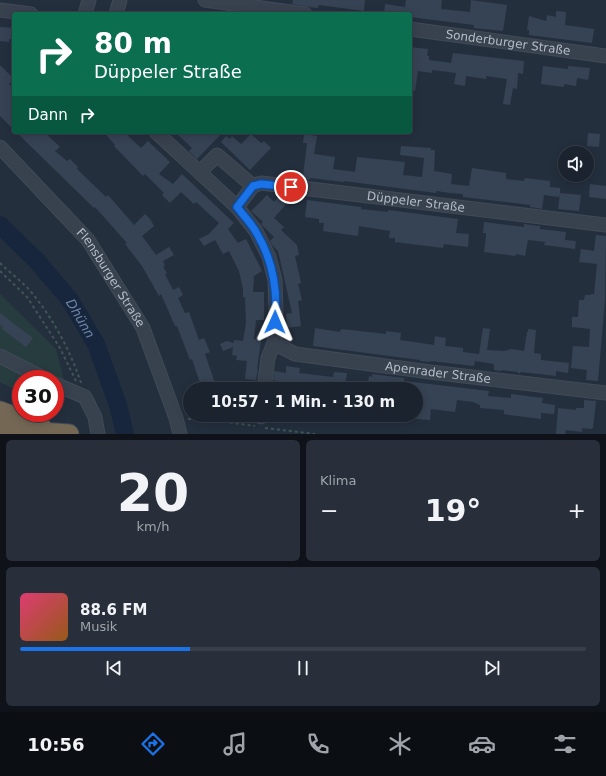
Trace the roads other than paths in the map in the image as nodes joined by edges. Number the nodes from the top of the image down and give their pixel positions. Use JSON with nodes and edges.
{"nodes":[{"id":1,"x":89,"y":0,"type":"edge"},
{"id":2,"x":120,"y":0,"type":"edge"},
{"id":3,"x":205,"y":0,"type":"edge"},
{"id":4,"x":0,"y":10,"type":"edge"},
{"id":5,"x":16,"y":12,"type":"edge"},
{"id":6,"x":86,"y":12,"type":"edge"},
{"id":7,"x":117,"y":12,"type":"edge"},
{"id":8,"x":291,"y":12,"type":"edge"},
{"id":9,"x":412,"y":29,"type":"edge"},
{"id":10,"x":606,"y":56,"type":"edge"},
{"id":11,"x":158,"y":134,"type":"edge"},
{"id":12,"x":0,"y":147,"type":"edge"},
{"id":13,"x":200,"y":172,"type":"junction"},
{"id":14,"x":253,"y":186,"type":"junction"},
{"id":15,"x":237,"y":207,"type":"junction"},
{"id":16,"x":606,"y":225,"type":"edge"},
{"id":17,"x":274,"y":343,"type":"junction"},
{"id":18,"x":0,"y":356,"type":"edge"},
{"id":19,"x":27,"y":370,"type":"edge"},
{"id":20,"x":265,"y":382,"type":"edge"},
{"id":21,"x":64,"y":388,"type":"edge"},
{"id":22,"x":606,"y":393,"type":"edge"},
{"id":23,"x":0,"y":412,"type":"edge"},
{"id":24,"x":0,"y":429,"type":"edge"},
{"id":25,"x":66,"y":434,"type":"edge"},
{"id":26,"x":98,"y":434,"type":"edge"},
{"id":27,"x":180,"y":434,"type":"edge"}],
"edges":[{"from":1,"to":6,"type":"street"},
{"from":2,"to":7,"type":"street"},
{"from":3,"to":8,"type":"street"},
{"from":4,"to":5,"type":"street"},
{"from":9,"to":10,"type":"street","name":"Sonderburger Straße"},
{"from":11,"to":13,"type":"street"},
{"from":12,"to":27,"type":"street","name":"Flensburger Straße"},
{"from":13,"to":14,"type":"street"},
{"from":13,"to":15,"type":"street"},
{"from":14,"to":15,"type":"street"},
{"from":14,"to":16,"type":"street","name":"Düppeler Straße"},
{"from":15,"to":17,"type":"street"},
{"from":17,"to":20,"type":"street"},
{"from":17,"to":22,"type":"street","name":"Apenrader Straße"},
{"from":18,"to":19,"type":"street"},
{"from":21,"to":26,"type":"street"},
{"from":23,"to":25,"type":"highway"},
{"from":24,"to":25,"type":"highway"}]}
